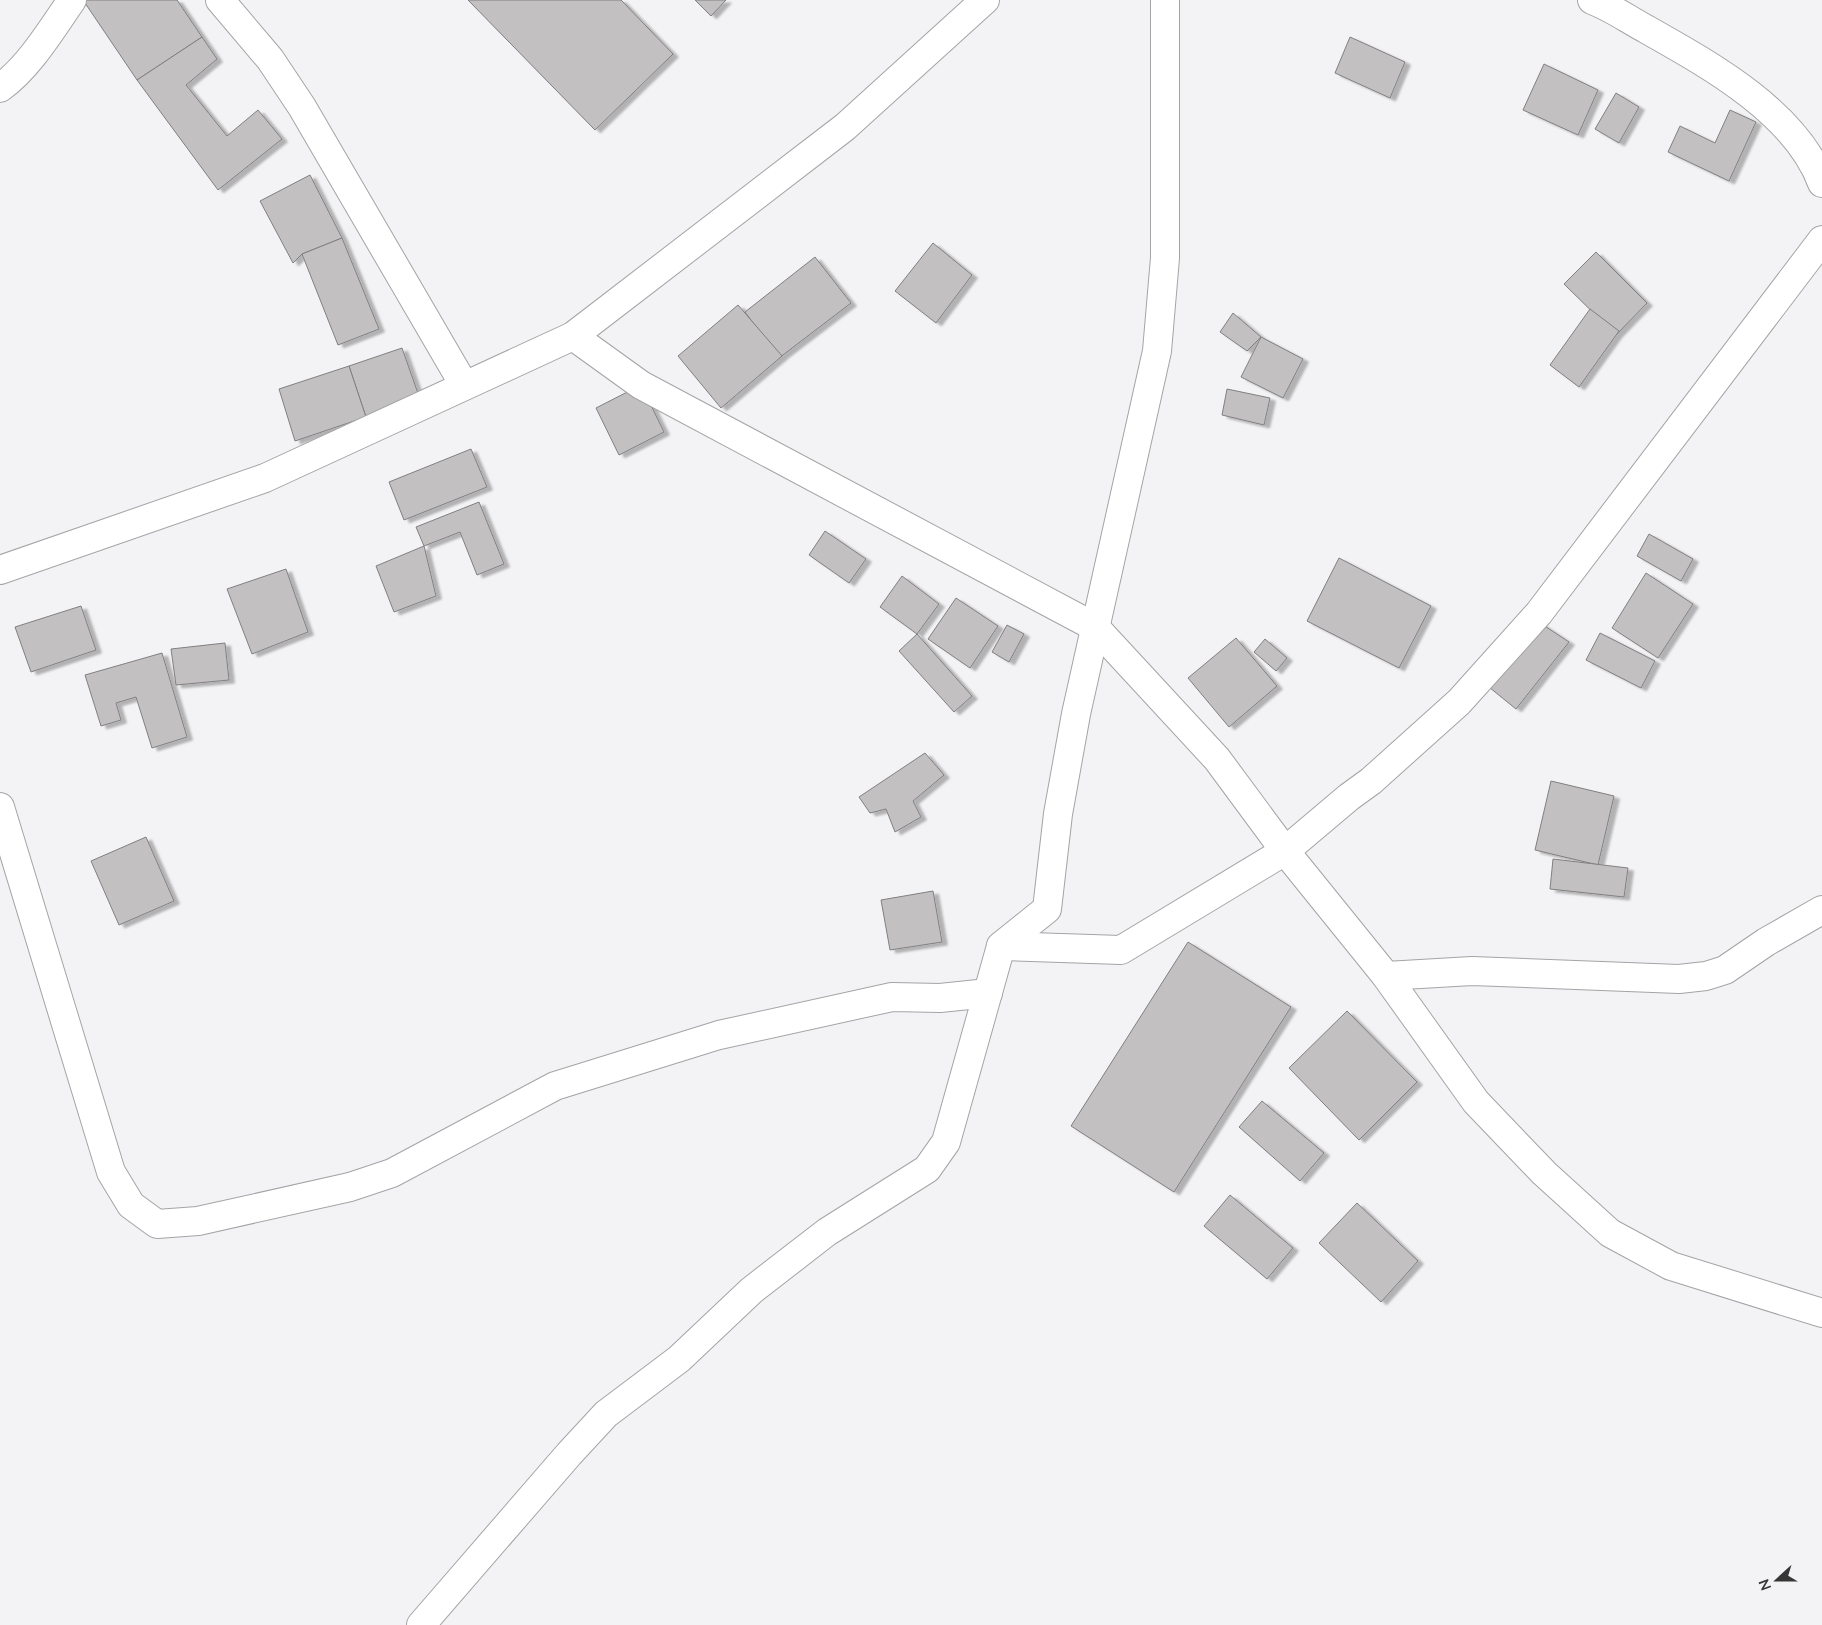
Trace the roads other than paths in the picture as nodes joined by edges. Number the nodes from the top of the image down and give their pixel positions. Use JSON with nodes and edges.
{"nodes":[{"id":1,"x":72,"y":0,"type":"edge"},
{"id":2,"x":220,"y":0,"type":"edge"},
{"id":3,"x":985,"y":0,"type":"edge"},
{"id":4,"x":1165,"y":0,"type":"edge"},
{"id":5,"x":1592,"y":0,"type":"edge"},
{"id":6,"x":0,"y":88,"type":"edge"},
{"id":7,"x":1822,"y":183,"type":"edge"},
{"id":8,"x":1822,"y":240,"type":"edge"},
{"id":9,"x":573,"y":336,"type":"junction"},
{"id":10,"x":464,"y":385,"type":"junction"},
{"id":11,"x":0,"y":570,"type":"edge"},
{"id":12,"x":1095,"y":627,"type":"junction"},
{"id":13,"x":0,"y":807,"type":"edge"},
{"id":14,"x":1285,"y":851,"type":"junction"},
{"id":15,"x":1822,"y":910,"type":"edge"},
{"id":16,"x":1001,"y":946,"type":"junction"},
{"id":17,"x":1386,"y":976,"type":"junction"},
{"id":18,"x":988,"y":993,"type":"junction"},
{"id":19,"x":1822,"y":1313,"type":"edge"},
{"id":20,"x":421,"y":1625,"type":"edge"}],
"edges":[{"from":1,"to":6,"type":"street"},
{"from":2,"to":10,"type":"street"},
{"from":3,"to":9,"type":"street"},
{"from":4,"to":12,"type":"street"},
{"from":5,"to":7,"type":"street"},
{"from":8,"to":14,"type":"street"},
{"from":9,"to":10,"type":"street"},
{"from":9,"to":12,"type":"street"},
{"from":10,"to":11,"type":"street"},
{"from":12,"to":14,"type":"street"},
{"from":12,"to":16,"type":"street"},
{"from":13,"to":18,"type":"street"},
{"from":14,"to":16,"type":"street"},
{"from":14,"to":17,"type":"street"},
{"from":15,"to":17,"type":"street"},
{"from":16,"to":18,"type":"street"},
{"from":17,"to":19,"type":"street"},
{"from":18,"to":20,"type":"street"}]}
